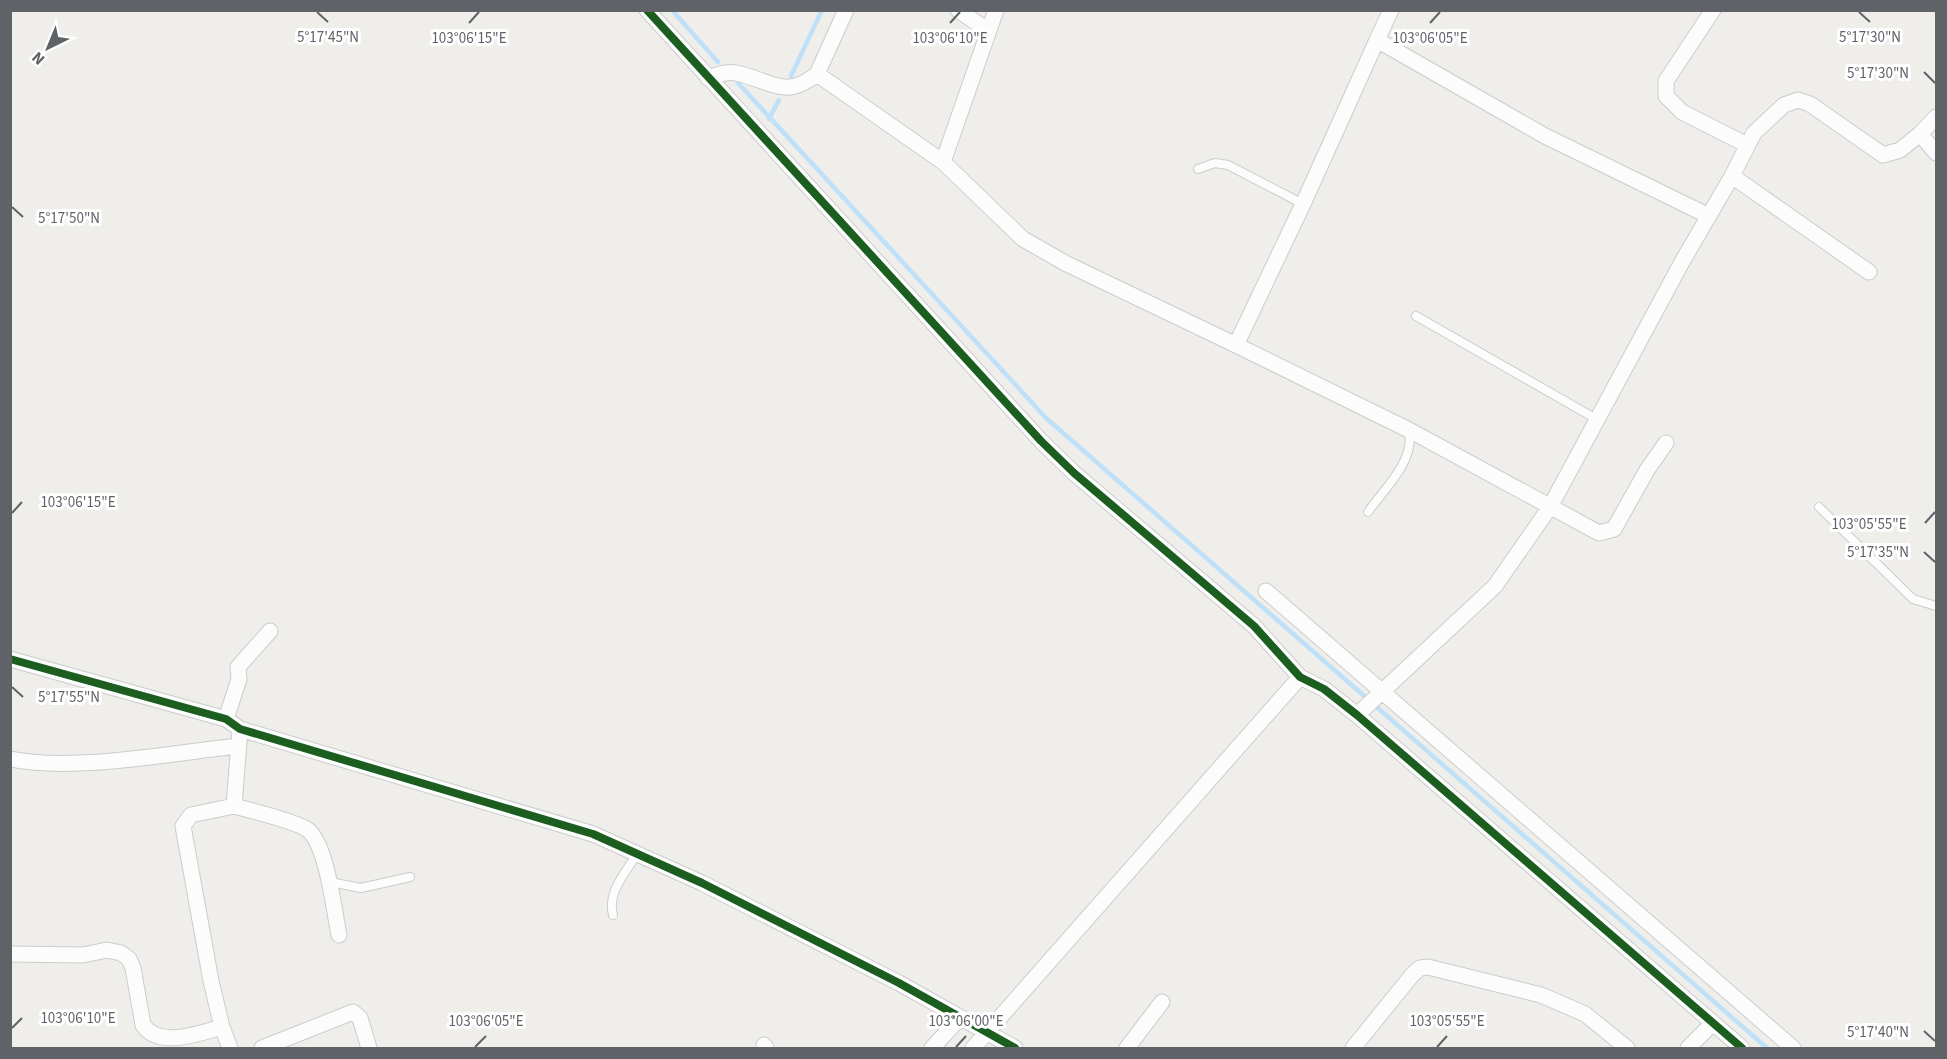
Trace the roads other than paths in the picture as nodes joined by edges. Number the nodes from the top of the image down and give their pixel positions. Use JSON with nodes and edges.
{"nodes":[{"id":1,"x":647,"y":10,"type":"edge"},
{"id":2,"x":846,"y":10,"type":"edge"},
{"id":3,"x":958,"y":10,"type":"edge"},
{"id":4,"x":996,"y":10,"type":"edge"},
{"id":5,"x":1391,"y":10,"type":"edge"},
{"id":6,"x":1713,"y":10,"type":"edge"},
{"id":7,"x":987,"y":30,"type":"junction"},
{"id":8,"x":1377,"y":39,"type":"junction"},
{"id":9,"x":817,"y":75,"type":"junction"},
{"id":10,"x":708,"y":78,"type":"junction"},
{"id":11,"x":1936,"y":117,"type":"edge"},
{"id":12,"x":1920,"y":134,"type":"junction"},
{"id":13,"x":1747,"y":145,"type":"junction"},
{"id":14,"x":1936,"y":153,"type":"edge"},
{"id":15,"x":944,"y":162,"type":"junction"},
{"id":16,"x":1198,"y":169,"type":"dead end"},
{"id":17,"x":1732,"y":177,"type":"junction"},
{"id":18,"x":1304,"y":204,"type":"junction"},
{"id":19,"x":1709,"y":216,"type":"junction"},
{"id":20,"x":1869,"y":272,"type":"dead end"},
{"id":21,"x":1416,"y":316,"type":"dead end"},
{"id":22,"x":1236,"y":345,"type":"junction"},
{"id":23,"x":1598,"y":420,"type":"junction"},
{"id":24,"x":1408,"y":430,"type":"junction"},
{"id":25,"x":1666,"y":443,"type":"dead end"},
{"id":26,"x":1550,"y":507,"type":"junction"},
{"id":27,"x":1819,"y":507,"type":"dead end"},
{"id":28,"x":1368,"y":512,"type":"dead end"},
{"id":29,"x":1266,"y":591,"type":"dead end"},
{"id":30,"x":1936,"y":606,"type":"edge"},
{"id":31,"x":270,"y":631,"type":"dead end"},
{"id":32,"x":10,"y":659,"type":"edge"},
{"id":33,"x":1300,"y":677,"type":"junction"},
{"id":34,"x":1381,"y":692,"type":"junction"},
{"id":35,"x":1357,"y":715,"type":"junction"},
{"id":36,"x":226,"y":719,"type":"junction"},
{"id":37,"x":240,"y":729,"type":"junction"},
{"id":38,"x":238,"y":746,"type":"junction"},
{"id":39,"x":10,"y":759,"type":"edge"},
{"id":40,"x":234,"y":806,"type":"junction"},
{"id":41,"x":637,"y":854,"type":"junction"},
{"id":42,"x":410,"y":877,"type":"dead end"},
{"id":43,"x":328,"y":882,"type":"junction"},
{"id":44,"x":613,"y":915,"type":"dead end"},
{"id":45,"x":339,"y":935,"type":"dead end"},
{"id":46,"x":10,"y":954,"type":"edge"},
{"id":47,"x":1162,"y":1002,"type":"dead end"},
{"id":48,"x":962,"y":1019,"type":"junction"},
{"id":49,"x":1713,"y":1023,"type":"junction"},
{"id":50,"x":222,"y":1027,"type":"junction"},
{"id":51,"x":984,"y":1031,"type":"junction"},
{"id":52,"x":230,"y":1048,"type":"edge"},
{"id":53,"x":262,"y":1048,"type":"edge"},
{"id":54,"x":369,"y":1048,"type":"edge"},
{"id":55,"x":932,"y":1048,"type":"edge"},
{"id":56,"x":973,"y":1048,"type":"edge"},
{"id":57,"x":1015,"y":1048,"type":"edge"},
{"id":58,"x":1127,"y":1048,"type":"edge"},
{"id":59,"x":1353,"y":1048,"type":"edge"},
{"id":60,"x":1627,"y":1048,"type":"edge"},
{"id":61,"x":1688,"y":1048,"type":"edge"},
{"id":62,"x":1742,"y":1048,"type":"edge"},
{"id":63,"x":1793,"y":1048,"type":"edge"}],
"edges":[{"from":1,"to":10,"type":"street"},
{"from":2,"to":9,"type":"street"},
{"from":3,"to":7,"type":"street"},
{"from":4,"to":7,"type":"street"},
{"from":5,"to":8,"type":"street"},
{"from":6,"to":13,"type":"street"},
{"from":7,"to":15,"type":"street"},
{"from":8,"to":18,"type":"street"},
{"from":8,"to":19,"type":"street"},
{"from":9,"to":10,"type":"street"},
{"from":9,"to":15,"type":"street"},
{"from":10,"to":33,"type":"street"},
{"from":11,"to":12,"type":"street"},
{"from":12,"to":13,"type":"street"},
{"from":12,"to":14,"type":"street"},
{"from":13,"to":17,"type":"street"},
{"from":15,"to":22,"type":"street"},
{"from":16,"to":18,"type":"lane"},
{"from":17,"to":19,"type":"street"},
{"from":17,"to":20,"type":"street"},
{"from":18,"to":22,"type":"street"},
{"from":19,"to":23,"type":"street"},
{"from":21,"to":23,"type":"lane"},
{"from":22,"to":24,"type":"street"},
{"from":23,"to":26,"type":"street"},
{"from":24,"to":26,"type":"street"},
{"from":24,"to":28,"type":"lane"},
{"from":25,"to":26,"type":"street"},
{"from":26,"to":34,"type":"street"},
{"from":27,"to":30,"type":"lane"},
{"from":29,"to":34,"type":"street"},
{"from":31,"to":36,"type":"street"},
{"from":32,"to":36,"type":"street"},
{"from":33,"to":35,"type":"street"},
{"from":33,"to":51,"type":"street"},
{"from":34,"to":35,"type":"street"},
{"from":34,"to":63,"type":"street"},
{"from":35,"to":49,"type":"street"},
{"from":36,"to":37,"type":"street"},
{"from":37,"to":38,"type":"street"},
{"from":37,"to":41,"type":"street"},
{"from":38,"to":39,"type":"street"},
{"from":38,"to":40,"type":"street"},
{"from":40,"to":43,"type":"street"},
{"from":40,"to":50,"type":"street"},
{"from":41,"to":44,"type":"lane"},
{"from":41,"to":48,"type":"street"},
{"from":42,"to":43,"type":"lane"},
{"from":43,"to":45,"type":"street"},
{"from":46,"to":50,"type":"street"},
{"from":47,"to":58,"type":"street"},
{"from":48,"to":51,"type":"street"},
{"from":48,"to":55,"type":"street"},
{"from":49,"to":61,"type":"street"},
{"from":49,"to":62,"type":"street"},
{"from":50,"to":52,"type":"street"},
{"from":51,"to":56,"type":"street"},
{"from":51,"to":57,"type":"street"},
{"from":53,"to":54,"type":"street"},
{"from":59,"to":60,"type":"street"}]}
